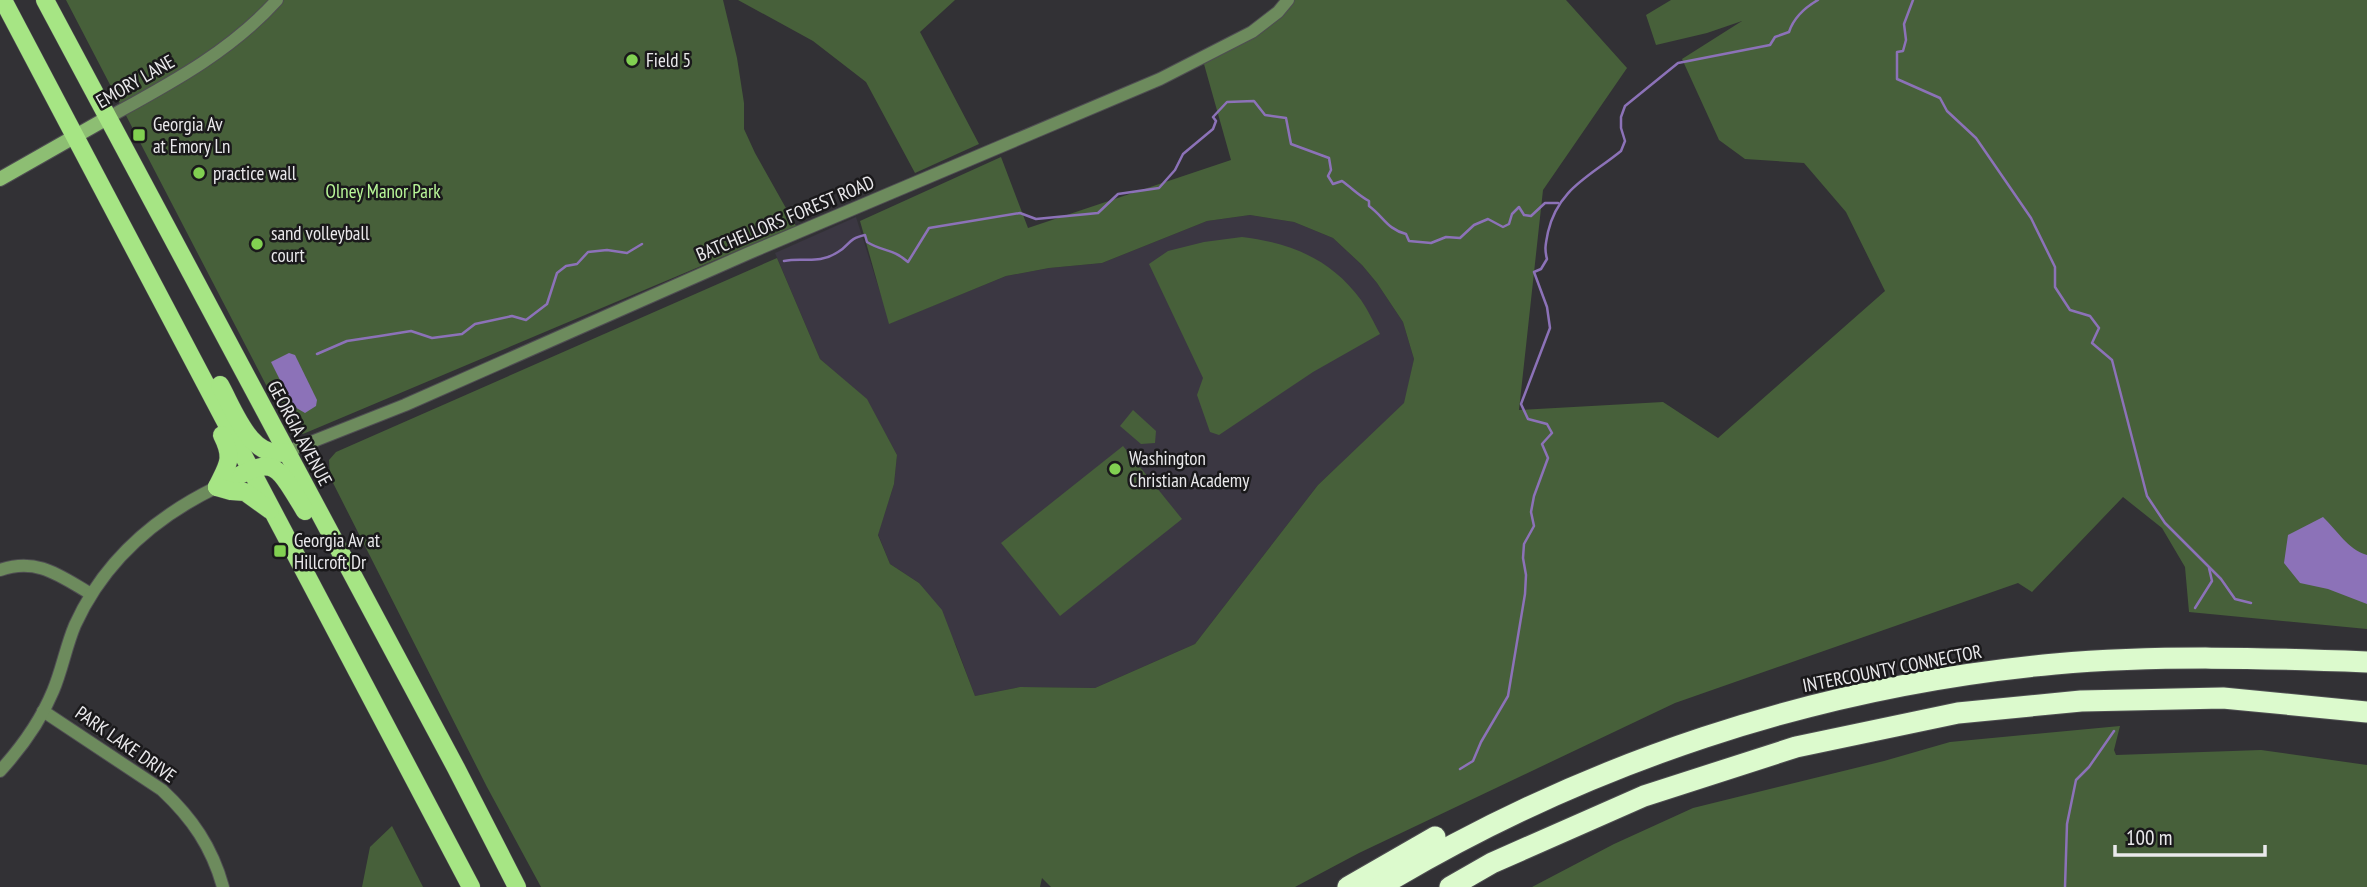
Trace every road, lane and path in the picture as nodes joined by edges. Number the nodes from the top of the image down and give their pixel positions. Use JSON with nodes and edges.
{"nodes":[{"id":1,"x":3,"y":0,"type":"edge"},
{"id":2,"x":46,"y":0,"type":"edge"},
{"id":3,"x":277,"y":0,"type":"edge"},
{"id":4,"x":1288,"y":0,"type":"edge"},
{"id":5,"x":109,"y":117,"type":"junction"},
{"id":6,"x":75,"y":137,"type":"junction"},
{"id":7,"x":0,"y":179,"type":"edge"},
{"id":8,"x":177,"y":328,"type":"junction"},
{"id":9,"x":204,"y":380,"type":"junction"},
{"id":10,"x":286,"y":452,"type":"junction"},
{"id":11,"x":251,"y":469,"type":"junction"},
{"id":12,"x":217,"y":486,"type":"junction"},
{"id":13,"x":276,"y":516,"type":"junction"},
{"id":14,"x":0,"y":570,"type":"edge"},
{"id":15,"x":91,"y":594,"type":"junction"},
{"id":16,"x":373,"y":616,"type":"junction"},
{"id":17,"x":2367,"y":662,"type":"edge"},
{"id":18,"x":1853,"y":694,"type":"junction"},
{"id":19,"x":43,"y":711,"type":"junction"},
{"id":20,"x":2367,"y":712,"type":"edge"},
{"id":21,"x":0,"y":771,"type":"edge"},
{"id":22,"x":1452,"y":886,"type":"edge"},
{"id":23,"x":223,"y":887,"type":"edge"},
{"id":24,"x":471,"y":887,"type":"edge"},
{"id":25,"x":516,"y":887,"type":"edge"},
{"id":26,"x":1348,"y":887,"type":"edge"},
{"id":27,"x":1379,"y":887,"type":"edge"}],
"edges":[{"from":1,"to":6,"type":"main road"},
{"from":2,"to":5,"type":"main road","name":"GEORGIA AVENUE"},
{"from":3,"to":5,"type":"street","name":"EMORY LANE"},
{"from":4,"to":10,"type":"street","name":"BATCHELLORS FOREST ROAD"},
{"from":5,"to":6,"type":"street","name":"EMORY LANE"},
{"from":5,"to":10,"type":"main road","name":"GEORGIA AVENUE"},
{"from":6,"to":7,"type":"street","name":"EMORY LANE"},
{"from":6,"to":8,"type":"main road"},
{"from":8,"to":9,"type":"main road"},
{"from":8,"to":10,"type":"main road"},
{"from":9,"to":11,"type":"main road"},
{"from":9,"to":12,"type":"main road"},
{"from":10,"to":16,"type":"main road","name":"GEORGIA AVENUE"},
{"from":11,"to":12,"type":"main road"},
{"from":11,"to":13,"type":"main road"},
{"from":11,"to":16,"type":"main road"},
{"from":12,"to":13,"type":"main road"},
{"from":12,"to":15,"type":"street"},
{"from":13,"to":24,"type":"main road"},
{"from":14,"to":15,"type":"street"},
{"from":15,"to":19,"type":"street"},
{"from":16,"to":25,"type":"main road","name":"GEORGIA AVENUE"},
{"from":17,"to":18,"type":"highway","name":"INTERCOUNTY CONNECTOR"},
{"from":18,"to":26,"type":"highway"},
{"from":18,"to":27,"type":"highway","name":"INTERCOUNTY CONNECTOR"},
{"from":19,"to":21,"type":"street"},
{"from":19,"to":23,"type":"street","name":"PARK LAKE DRIVE"},
{"from":20,"to":22,"type":"highway"}]}
